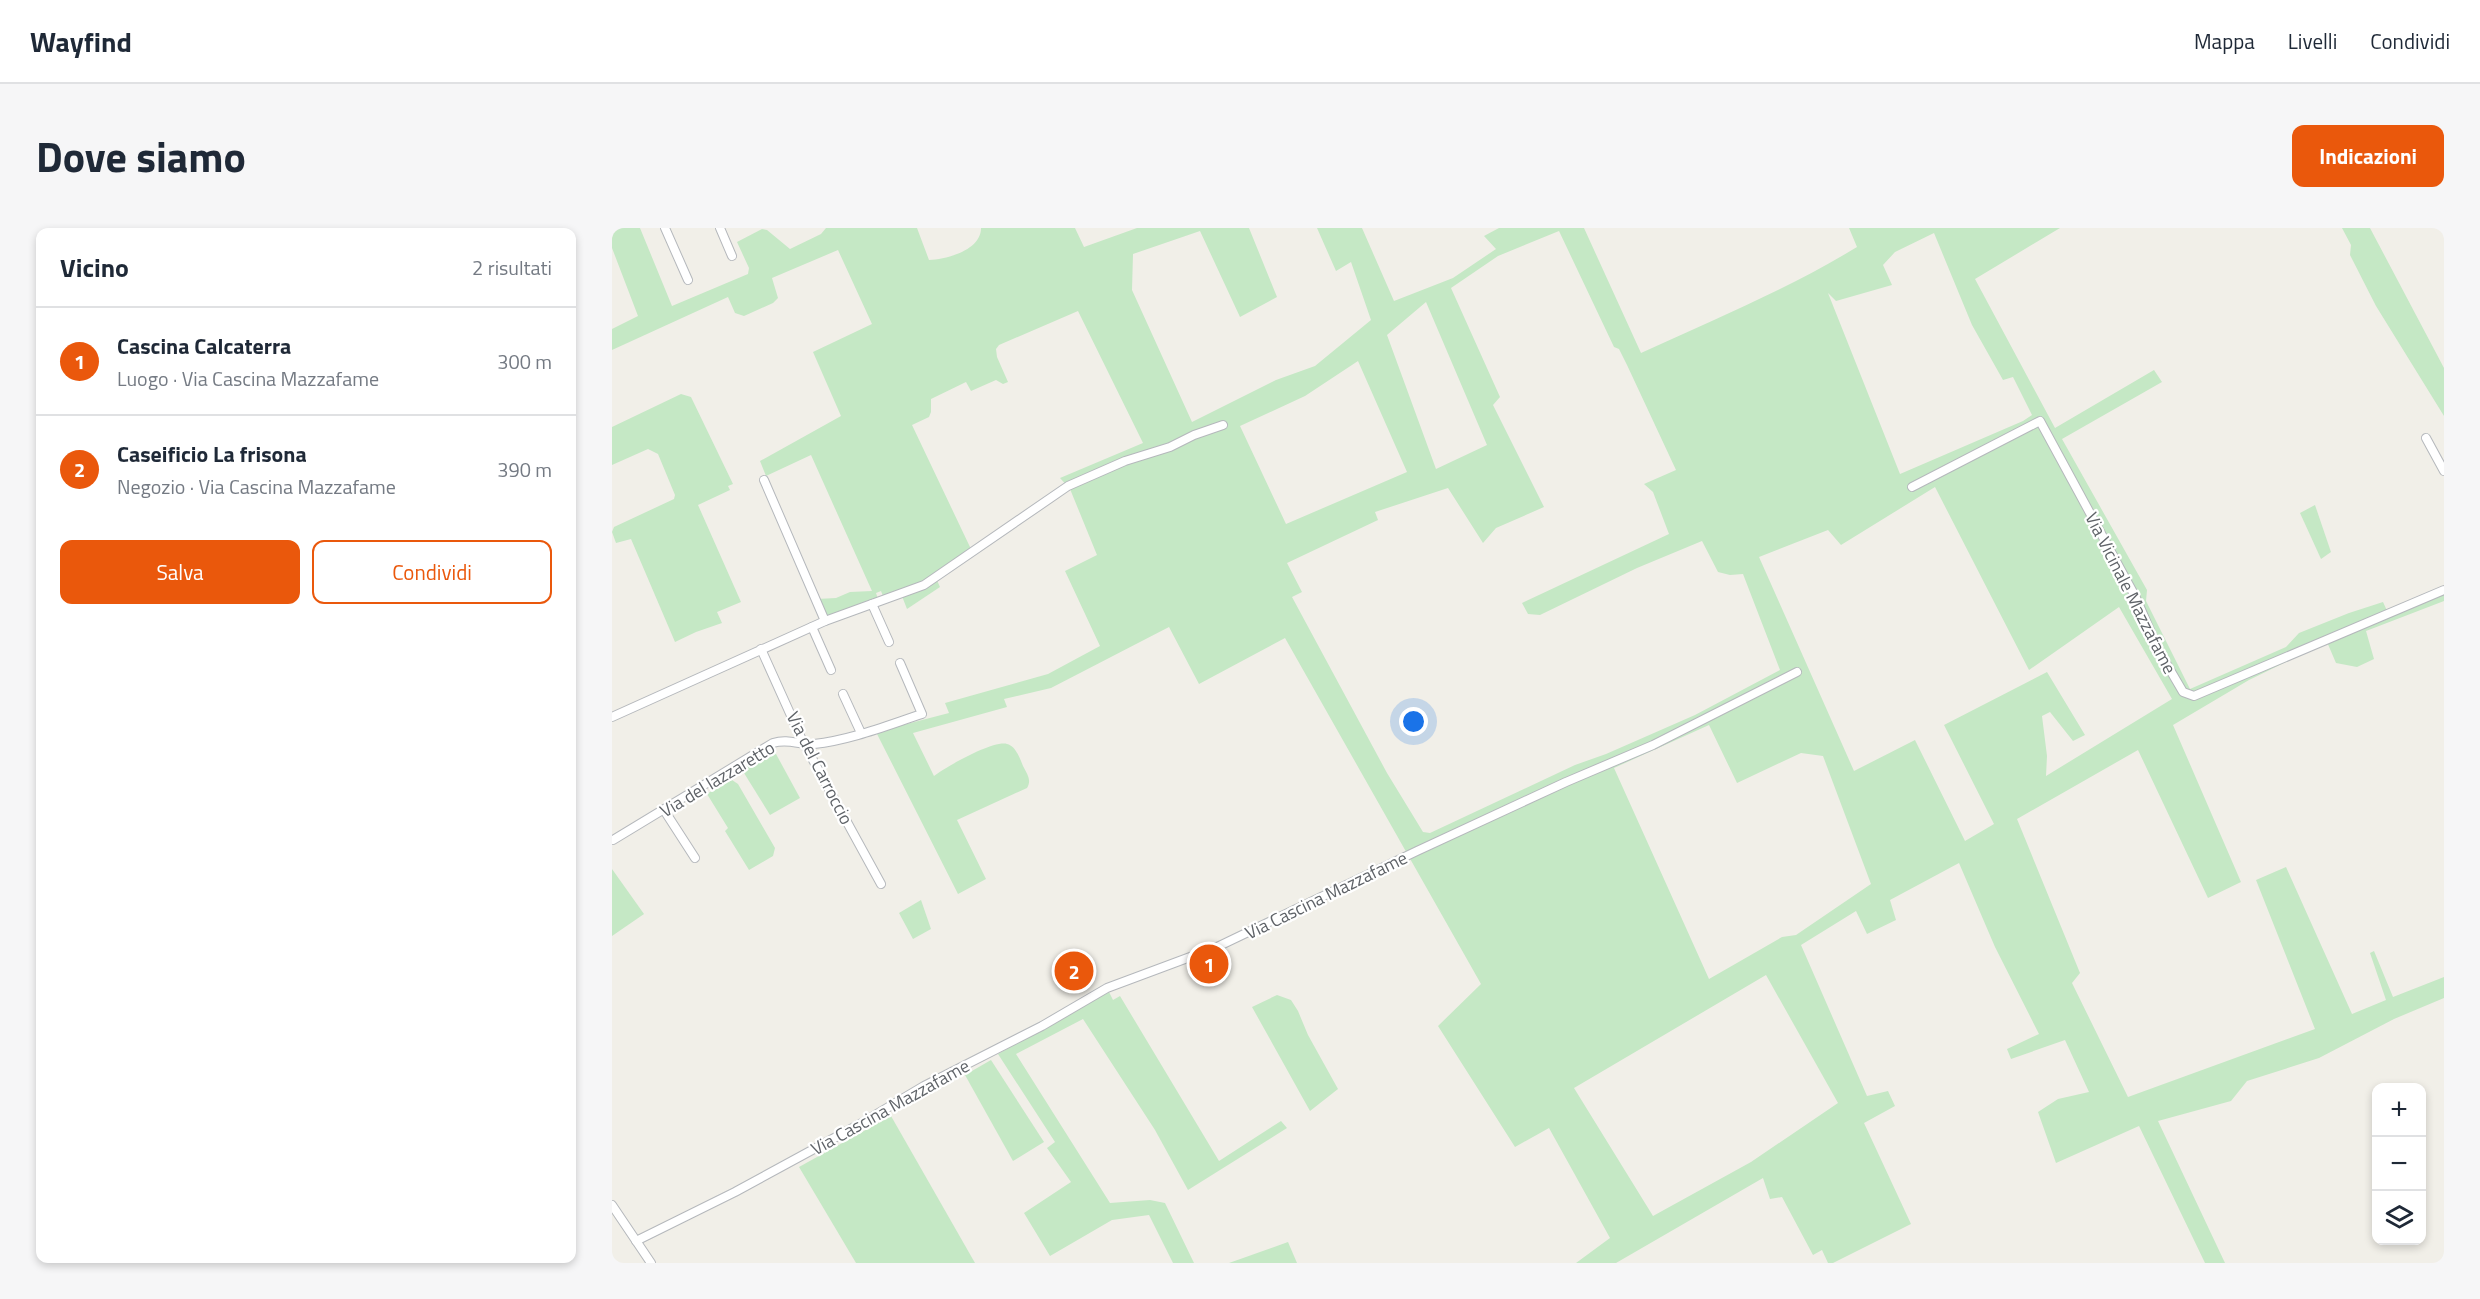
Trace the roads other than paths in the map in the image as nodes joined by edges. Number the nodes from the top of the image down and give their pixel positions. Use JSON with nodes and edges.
{"nodes":[{"id":1,"x":665,"y":228,"type":"edge"},
{"id":2,"x":720,"y":228,"type":"edge"},
{"id":3,"x":732,"y":256,"type":"dead end"},
{"id":4,"x":688,"y":280,"type":"dead end"},
{"id":5,"x":1223,"y":425,"type":"dead end"},
{"id":6,"x":2426,"y":438,"type":"dead end"},
{"id":7,"x":2444,"y":471,"type":"edge"},
{"id":8,"x":764,"y":480,"type":"dead end"},
{"id":9,"x":1912,"y":487,"type":"dead end"},
{"id":10,"x":2444,"y":590,"type":"edge"},
{"id":11,"x":873,"y":604,"type":"junction"},
{"id":12,"x":825,"y":621,"type":"junction"},
{"id":13,"x":812,"y":627,"type":"junction"},
{"id":14,"x":890,"y":642,"type":"dead end"},
{"id":15,"x":761,"y":650,"type":"junction"},
{"id":16,"x":900,"y":663,"type":"dead end"},
{"id":17,"x":831,"y":670,"type":"dead end"},
{"id":18,"x":1797,"y":672,"type":"dead end"},
{"id":19,"x":843,"y":694,"type":"dead end"},
{"id":20,"x":612,"y":717,"type":"edge"},
{"id":21,"x":861,"y":733,"type":"junction"},
{"id":22,"x":804,"y":743,"type":"junction"},
{"id":23,"x":664,"y":810,"type":"junction"},
{"id":24,"x":613,"y":840,"type":"edge"},
{"id":25,"x":694,"y":858,"type":"dead end"},
{"id":26,"x":881,"y":884,"type":"dead end"},
{"id":27,"x":612,"y":1205,"type":"edge"},
{"id":28,"x":615,"y":1215,"type":"edge"},
{"id":29,"x":636,"y":1241,"type":"junction"},
{"id":30,"x":651,"y":1263,"type":"edge"}],
"edges":[{"from":1,"to":4,"type":"street"},
{"from":2,"to":3,"type":"street"},
{"from":5,"to":11,"type":"street"},
{"from":6,"to":7,"type":"street"},
{"from":8,"to":12,"type":"street"},
{"from":9,"to":10,"type":"street","name":"Via Vicinale Mazzafame"},
{"from":11,"to":12,"type":"street"},
{"from":11,"to":14,"type":"street"},
{"from":12,"to":13,"type":"street"},
{"from":13,"to":15,"type":"street"},
{"from":13,"to":17,"type":"street"},
{"from":15,"to":20,"type":"street"},
{"from":15,"to":22,"type":"street","name":"Via del Carroccio"},
{"from":16,"to":21,"type":"street","name":"Via del lazzaretto"},
{"from":18,"to":29,"type":"street","name":"Via Cascina Mazzafame"},
{"from":19,"to":21,"type":"street"},
{"from":21,"to":22,"type":"street","name":"Via del lazzaretto"},
{"from":22,"to":23,"type":"street","name":"Via del lazzaretto"},
{"from":22,"to":26,"type":"street","name":"Via del Carroccio"},
{"from":23,"to":24,"type":"street","name":"Via del lazzaretto"},
{"from":23,"to":25,"type":"street"},
{"from":27,"to":28,"type":"street"},
{"from":28,"to":29,"type":"street"},
{"from":29,"to":30,"type":"street"}]}
